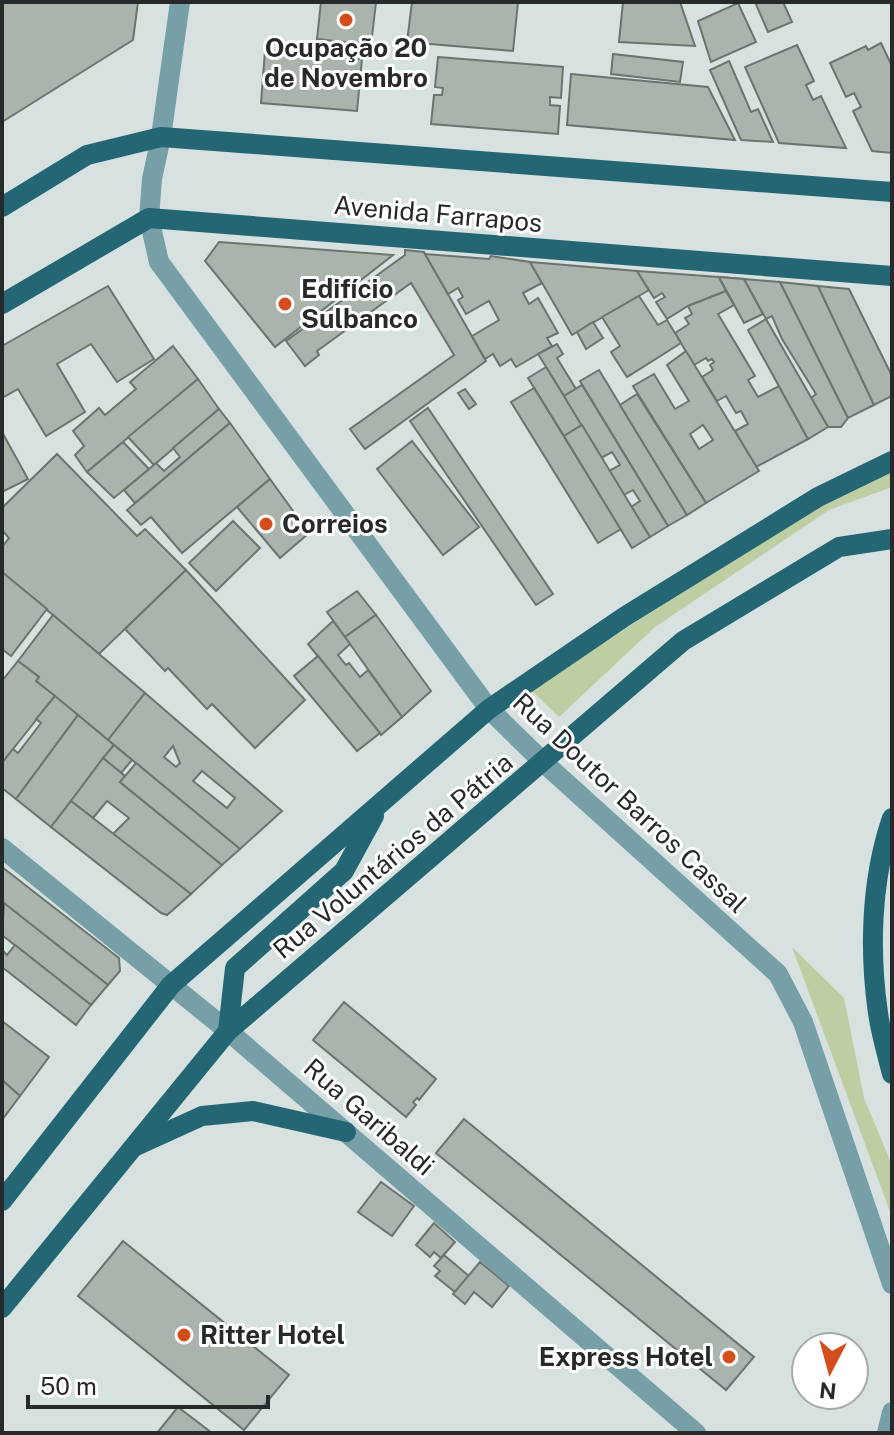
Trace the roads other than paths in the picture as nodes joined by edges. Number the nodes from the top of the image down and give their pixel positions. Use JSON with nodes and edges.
{"nodes":[{"id":1,"x":180,"y":2,"type":"edge"},
{"id":2,"x":161,"y":137,"type":"junction"},
{"id":3,"x":892,"y":192,"type":"edge"},
{"id":4,"x":2,"y":207,"type":"edge"},
{"id":5,"x":149,"y":218,"type":"junction"},
{"id":6,"x":892,"y":276,"type":"edge"},
{"id":7,"x":2,"y":304,"type":"edge"},
{"id":8,"x":892,"y":461,"type":"edge"},
{"id":9,"x":892,"y":539,"type":"edge"},
{"id":10,"x":489,"y":709,"type":"junction"},
{"id":11,"x":543,"y":762,"type":"junction"},
{"id":12,"x":381,"y":803,"type":"junction"},
{"id":13,"x":892,"y":818,"type":"edge"},
{"id":14,"x":2,"y":848,"type":"edge"},
{"id":15,"x":171,"y":985,"type":"junction"},
{"id":16,"x":228,"y":1031,"type":"junction"},
{"id":17,"x":892,"y":1074,"type":"edge"},
{"id":18,"x":346,"y":1132,"type":"junction"},
{"id":19,"x":133,"y":1147,"type":"junction"},
{"id":20,"x":2,"y":1201,"type":"edge"},
{"id":21,"x":892,"y":1284,"type":"edge"},
{"id":22,"x":2,"y":1308,"type":"edge"},
{"id":23,"x":892,"y":1412,"type":"edge"},
{"id":24,"x":696,"y":1433,"type":"edge"},
{"id":25,"x":887,"y":1433,"type":"edge"}],
"edges":[{"from":1,"to":2,"type":"street","name":"Rua Doutor Barros Cassal"},
{"from":2,"to":3,"type":"main road"},
{"from":2,"to":4,"type":"main road"},
{"from":2,"to":5,"type":"street","name":"Rua Doutor Barros Cassal"},
{"from":5,"to":6,"type":"main road","name":"Avenida Farrapos"},
{"from":5,"to":7,"type":"main road"},
{"from":5,"to":10,"type":"street","name":"Rua Doutor Barros Cassal"},
{"from":8,"to":10,"type":"main road","name":"Rua Voluntários da Pátria"},
{"from":9,"to":11,"type":"main road","name":"Rua Voluntários da Pátria"},
{"from":10,"to":11,"type":"street","name":"Rua Doutor Barros Cassal"},
{"from":10,"to":12,"type":"main road","name":"Rua Voluntários da Pátria"},
{"from":11,"to":16,"type":"main road","name":"Rua Voluntários da Pátria"},
{"from":11,"to":21,"type":"street","name":"Rua Doutor Barros Cassal"},
{"from":12,"to":15,"type":"main road","name":"Rua Voluntários da Pátria"},
{"from":12,"to":16,"type":"main road"},
{"from":13,"to":17,"type":"main road"},
{"from":14,"to":15,"type":"street","name":"Rua Garibaldi"},
{"from":15,"to":16,"type":"street","name":"Rua Garibaldi"},
{"from":15,"to":20,"type":"main road","name":"Rua Voluntários da Pátria"},
{"from":16,"to":18,"type":"street","name":"Rua Garibaldi"},
{"from":16,"to":19,"type":"main road","name":"Rua Voluntários da Pátria"},
{"from":18,"to":19,"type":"main road"},
{"from":18,"to":24,"type":"street","name":"Rua Garibaldi"},
{"from":19,"to":22,"type":"main road","name":"Rua Voluntários da Pátria"},
{"from":23,"to":25,"type":"street"}]}
